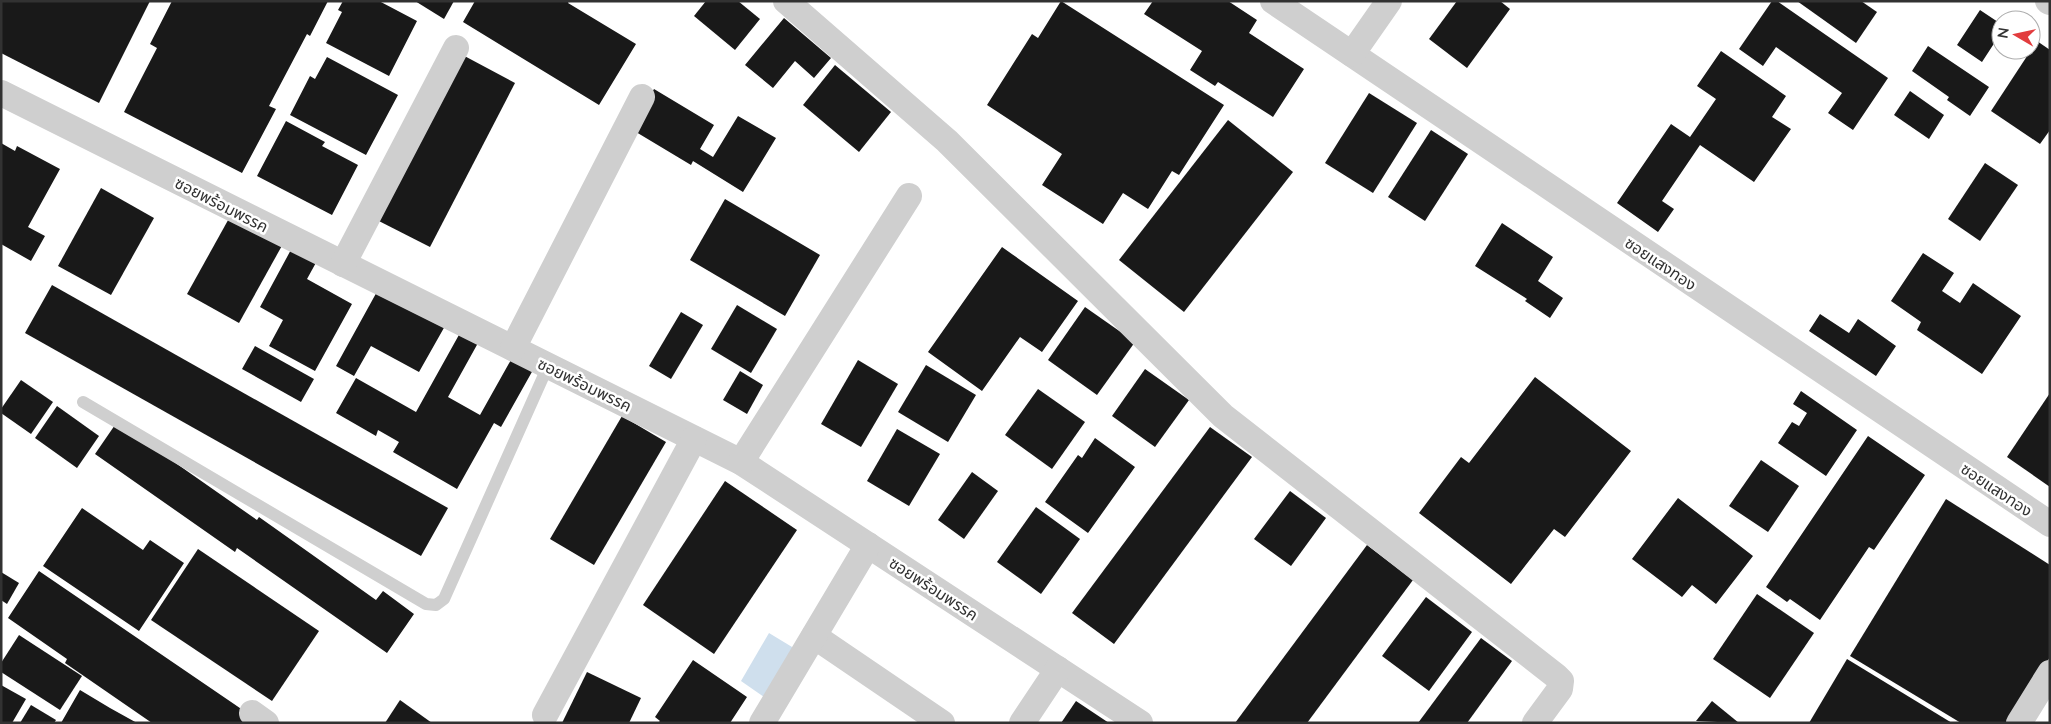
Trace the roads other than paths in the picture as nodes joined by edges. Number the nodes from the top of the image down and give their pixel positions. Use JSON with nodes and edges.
{"nodes":[{"id":1,"x":786,"y":1,"type":"edge"},
{"id":2,"x":1273,"y":1,"type":"edge"},
{"id":3,"x":1389,"y":1,"type":"edge"},
{"id":4,"x":456,"y":48,"type":"dead end"},
{"id":5,"x":1352,"y":54,"type":"junction"},
{"id":6,"x":1,"y":93,"type":"edge"},
{"id":7,"x":642,"y":97,"type":"dead end"},
{"id":8,"x":909,"y":196,"type":"dead end"},
{"id":9,"x":343,"y":264,"type":"junction"},
{"id":10,"x":513,"y":348,"type":"junction"},
{"id":11,"x":548,"y":366,"type":"junction"},
{"id":12,"x":82,"y":402,"type":"dead end"},
{"id":13,"x":694,"y":439,"type":"junction"},
{"id":14,"x":741,"y":462,"type":"junction"},
{"id":15,"x":2050,"y":524,"type":"edge"},
{"id":16,"x":868,"y":545,"type":"junction"},
{"id":17,"x":814,"y":636,"type":"junction"},
{"id":18,"x":1058,"y":669,"type":"junction"},
{"id":19,"x":2050,"y":673,"type":"edge"},
{"id":20,"x":545,"y":715,"type":"dead end"},
{"id":21,"x":762,"y":723,"type":"edge"},
{"id":22,"x":942,"y":723,"type":"edge"},
{"id":23,"x":1022,"y":723,"type":"edge"},
{"id":24,"x":1140,"y":723,"type":"edge"},
{"id":25,"x":1535,"y":723,"type":"edge"},
{"id":26,"x":2019,"y":723,"type":"edge"}],
"edges":[{"from":1,"to":25,"type":"street"},
{"from":2,"to":5,"type":"street","name":"ซอยแสงทอง"},
{"from":3,"to":5,"type":"street"},
{"from":4,"to":9,"type":"street"},
{"from":5,"to":15,"type":"street","name":"ซอยแสงทอง"},
{"from":6,"to":9,"type":"street","name":"ซอยพร้อมพรรค"},
{"from":7,"to":10,"type":"street"},
{"from":8,"to":14,"type":"street"},
{"from":9,"to":10,"type":"street","name":"ซอยพร้อมพรรค"},
{"from":10,"to":11,"type":"street","name":"ซอยพร้อมพรรค"},
{"from":11,"to":12,"type":"lane"},
{"from":11,"to":13,"type":"street","name":"ซอยพร้อมพรรค"},
{"from":13,"to":14,"type":"street","name":"ซอยพร้อมพรรค"},
{"from":13,"to":20,"type":"street"},
{"from":14,"to":16,"type":"street","name":"ซอยพร้อมพรรค"},
{"from":16,"to":17,"type":"street"},
{"from":16,"to":18,"type":"street","name":"ซอยพร้อมพรรค"},
{"from":17,"to":21,"type":"street"},
{"from":17,"to":22,"type":"street"},
{"from":18,"to":23,"type":"street"},
{"from":18,"to":24,"type":"street","name":"ซอยพร้อมพรรค"},
{"from":19,"to":26,"type":"street"}]}
